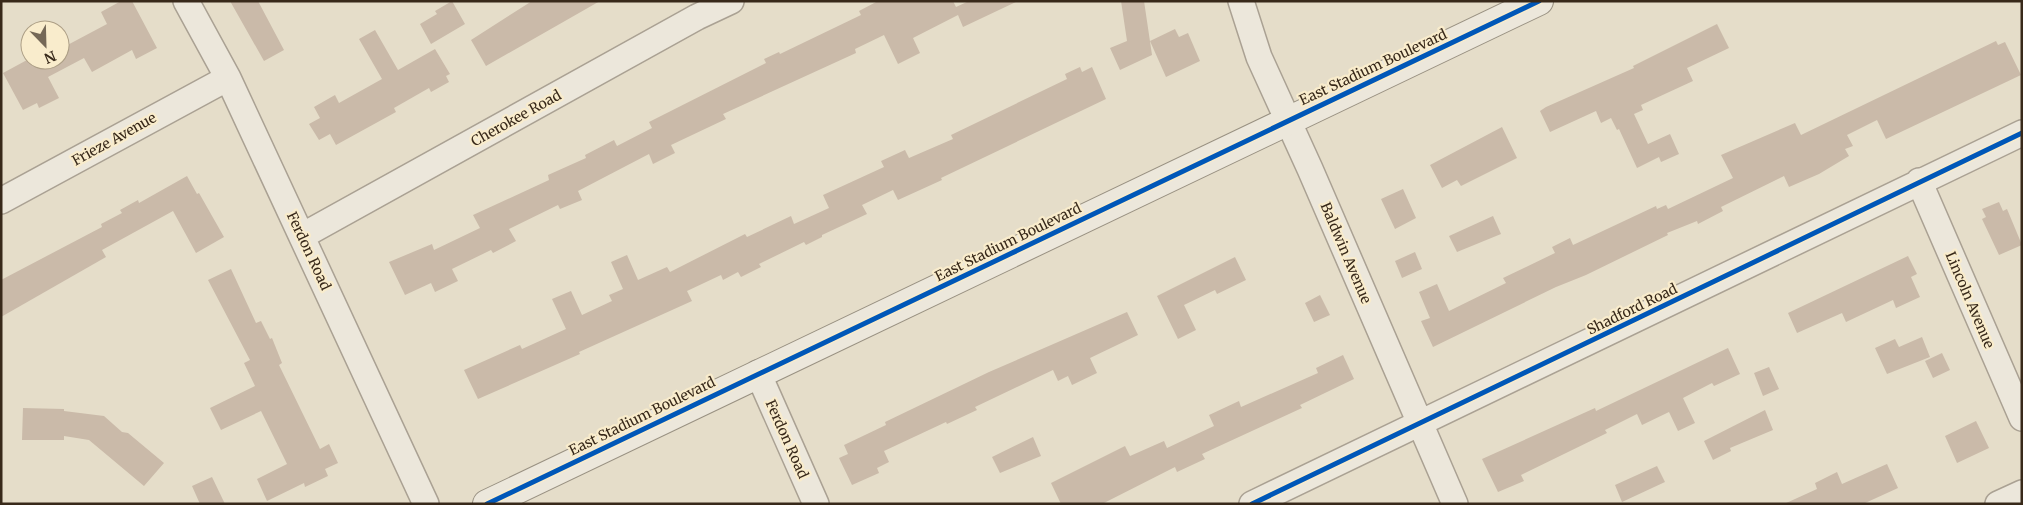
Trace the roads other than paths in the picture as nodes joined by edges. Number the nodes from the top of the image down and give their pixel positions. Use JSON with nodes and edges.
{"nodes":[{"id":1,"x":186,"y":1,"type":"edge"},
{"id":2,"x":730,"y":1,"type":"edge"},
{"id":3,"x":1241,"y":1,"type":"edge"},
{"id":4,"x":1539,"y":1,"type":"edge"},
{"id":5,"x":228,"y":78,"type":"junction"},
{"id":6,"x":1288,"y":121,"type":"junction"},
{"id":7,"x":2022,"y":134,"type":"edge"},
{"id":8,"x":1919,"y":182,"type":"junction"},
{"id":9,"x":1,"y":201,"type":"edge"},
{"id":10,"x":302,"y":236,"type":"junction"},
{"id":11,"x":758,"y":373,"type":"junction"},
{"id":12,"x":2022,"y":418,"type":"edge"},
{"id":13,"x":1420,"y":425,"type":"junction"},
{"id":14,"x":2022,"y":493,"type":"edge"},
{"id":15,"x":426,"y":504,"type":"edge"},
{"id":16,"x":487,"y":504,"type":"edge"},
{"id":17,"x":816,"y":504,"type":"edge"},
{"id":18,"x":1252,"y":504,"type":"edge"},
{"id":19,"x":1455,"y":504,"type":"edge"},
{"id":20,"x":1998,"y":504,"type":"edge"}],
"edges":[{"from":1,"to":5,"type":"street","name":"Ferdon Road"},
{"from":2,"to":10,"type":"street","name":"Cherokee Road"},
{"from":3,"to":6,"type":"street","name":"Baldwin Avenue"},
{"from":4,"to":6,"type":"main road","name":"East Stadium Boulevard"},
{"from":5,"to":9,"type":"street","name":"Frieze Avenue"},
{"from":5,"to":10,"type":"street","name":"Ferdon Road"},
{"from":6,"to":11,"type":"main road","name":"East Stadium Boulevard"},
{"from":6,"to":13,"type":"street","name":"Baldwin Avenue"},
{"from":7,"to":8,"type":"street","name":"Shadford Road"},
{"from":8,"to":12,"type":"street","name":"Lincoln Avenue"},
{"from":8,"to":13,"type":"street","name":"Shadford Road"},
{"from":10,"to":15,"type":"street","name":"Ferdon Road"},
{"from":11,"to":16,"type":"main road","name":"East Stadium Boulevard"},
{"from":11,"to":17,"type":"street","name":"Ferdon Road"},
{"from":13,"to":18,"type":"street","name":"Shadford Road"},
{"from":13,"to":19,"type":"street","name":"Baldwin Avenue"},
{"from":14,"to":20,"type":"street"}]}
